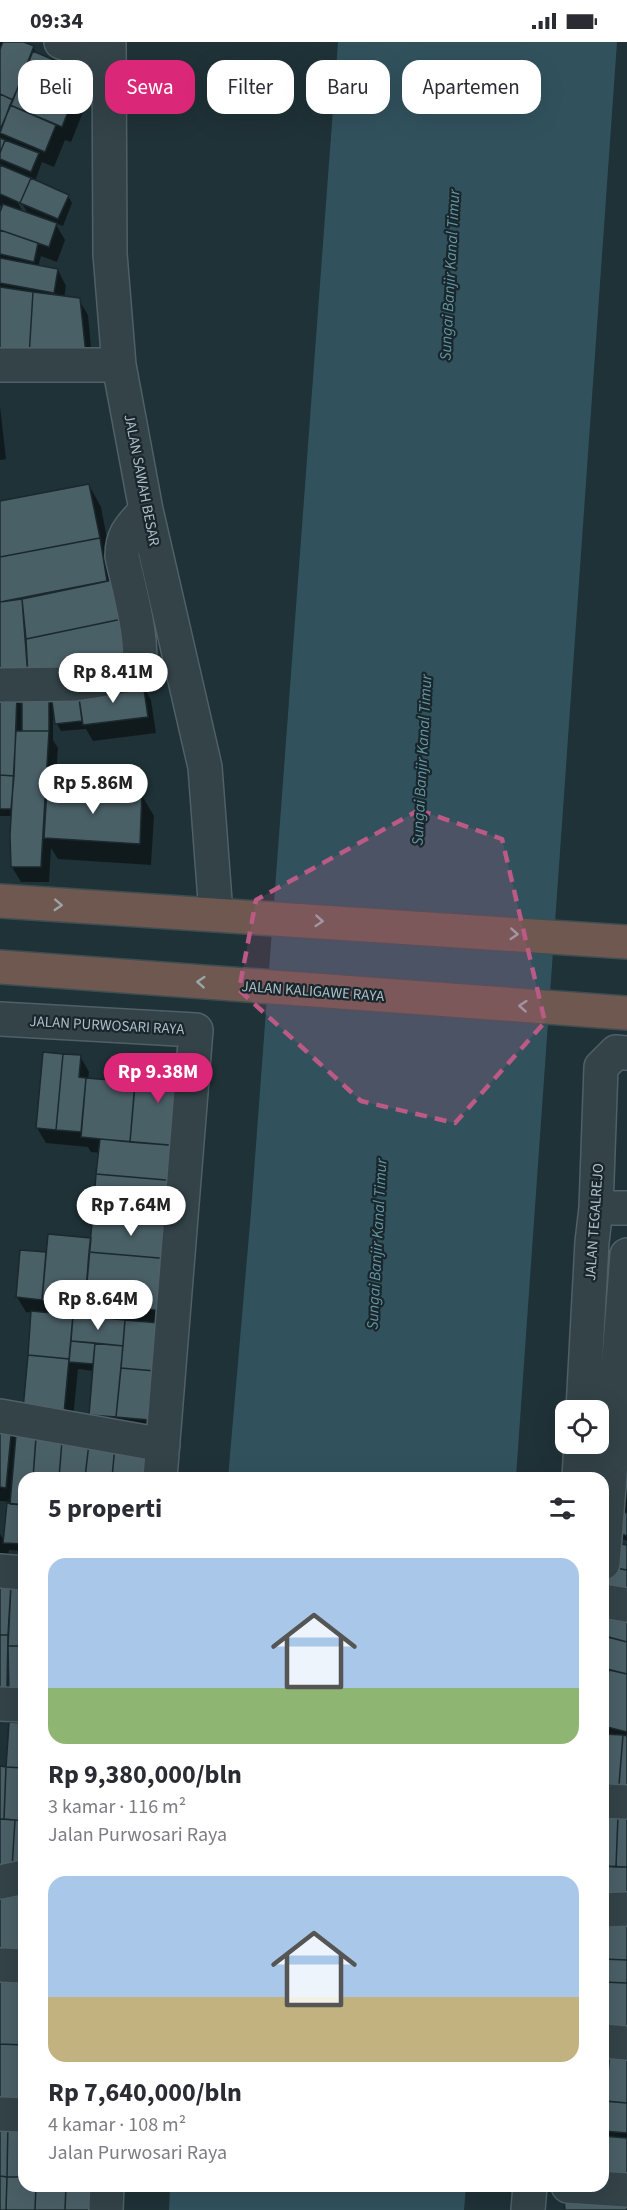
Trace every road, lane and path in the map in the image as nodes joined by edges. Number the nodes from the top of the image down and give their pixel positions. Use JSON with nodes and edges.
{"nodes":[{"id":1,"x":61,"y":42,"type":"edge"},
{"id":2,"x":109,"y":51,"type":"edge"},
{"id":3,"x":0,"y":365,"type":"edge"},
{"id":4,"x":119,"y":365,"type":"junction"},
{"id":5,"x":146,"y":510,"type":"junction"},
{"id":6,"x":0,"y":685,"type":"edge"},
{"id":7,"x":0,"y":901,"type":"edge"},
{"id":8,"x":216,"y":914,"type":"junction"},
{"id":9,"x":626,"y":939,"type":"edge"},
{"id":10,"x":0,"y":967,"type":"edge"},
{"id":11,"x":627,"y":1013,"type":"edge"},
{"id":12,"x":0,"y":1019,"type":"edge"},
{"id":13,"x":627,"y":1053,"type":"edge"},
{"id":14,"x":612,"y":1208,"type":"edge"},
{"id":15,"x":627,"y":1255,"type":"edge"},
{"id":16,"x":588,"y":1320,"type":"junction"},
{"id":17,"x":625,"y":1326,"type":"edge"},
{"id":18,"x":584,"y":1400,"type":"edge"},
{"id":19,"x":0,"y":1416,"type":"edge"},
{"id":20,"x":613,"y":1435,"type":"edge"},
{"id":21,"x":163,"y":1445,"type":"junction"},
{"id":22,"x":580,"y":1454,"type":"edge"},
{"id":23,"x":161,"y":1472,"type":"edge"},
{"id":24,"x":579,"y":1472,"type":"edge"},
{"id":25,"x":609,"y":1486,"type":"edge"},
{"id":26,"x":0,"y":1571,"type":"edge"},
{"id":27,"x":18,"y":1572,"type":"edge"},
{"id":28,"x":609,"y":1603,"type":"edge"},
{"id":29,"x":627,"y":1605,"type":"edge"},
{"id":30,"x":0,"y":1704,"type":"edge"},
{"id":31,"x":18,"y":1705,"type":"edge"},
{"id":32,"x":609,"y":1801,"type":"edge"},
{"id":33,"x":627,"y":1802,"type":"edge"},
{"id":34,"x":18,"y":1878,"type":"edge"},
{"id":35,"x":0,"y":1882,"type":"edge"},
{"id":36,"x":627,"y":1909,"type":"edge"},
{"id":37,"x":609,"y":1910,"type":"edge"},
{"id":38,"x":0,"y":1965,"type":"edge"},
{"id":39,"x":18,"y":1966,"type":"edge"},
{"id":40,"x":609,"y":2042,"type":"edge"},
{"id":41,"x":627,"y":2043,"type":"edge"},
{"id":42,"x":0,"y":2114,"type":"edge"},
{"id":43,"x":18,"y":2115,"type":"edge"},
{"id":44,"x":609,"y":2189,"type":"edge"},
{"id":45,"x":627,"y":2190,"type":"edge"},
{"id":46,"x":106,"y":2192,"type":"edge"},
{"id":47,"x":530,"y":2192,"type":"edge"},
{"id":48,"x":561,"y":2192,"type":"edge"},
{"id":49,"x":105,"y":2210,"type":"edge"},
{"id":50,"x":528,"y":2210,"type":"edge"},
{"id":51,"x":559,"y":2210,"type":"edge"}],
"edges":[{"from":1,"to":2,"type":"street"},
{"from":2,"to":4,"type":"street","name":"JALAN SAWAH BESAR"},
{"from":3,"to":4,"type":"street"},
{"from":4,"to":5,"type":"street","name":"JALAN SAWAH BESAR"},
{"from":5,"to":6,"type":"street"},
{"from":5,"to":8,"type":"street","name":"JALAN SAWAH BESAR"},
{"from":7,"to":8,"type":"highway","one_way":true},
{"from":8,"to":9,"type":"highway","one_way":true},
{"from":11,"to":10,"type":"highway","name":"JALAN KALIGAWE RAYA","one_way":true},
{"from":12,"to":21,"type":"street","name":"JALAN PURWOSARI RAYA"},
{"from":13,"to":14,"type":"street","name":"JALAN TEGALREJO"},
{"from":14,"to":16,"type":"street","name":"JALAN TEGALREJO"},
{"from":15,"to":17,"type":"street"},
{"from":16,"to":17,"type":"street"},
{"from":16,"to":18,"type":"street","name":"JALAN TEGALREJO"},
{"from":17,"to":20,"type":"street"},
{"from":19,"to":21,"type":"street"},
{"from":20,"to":25,"type":"street"},
{"from":21,"to":23,"type":"street","name":"JALAN PURWOSARI RAYA"},
{"from":22,"to":24,"type":"street"},
{"from":26,"to":27,"type":"street"},
{"from":28,"to":29,"type":"street"},
{"from":30,"to":31,"type":"street"},
{"from":32,"to":33,"type":"street"},
{"from":34,"to":35,"type":"street"},
{"from":36,"to":37,"type":"street"},
{"from":38,"to":39,"type":"street"},
{"from":40,"to":41,"type":"street"},
{"from":42,"to":43,"type":"street"},
{"from":44,"to":45,"type":"street"},
{"from":46,"to":49,"type":"street"},
{"from":47,"to":50,"type":"street"},
{"from":48,"to":51,"type":"street"}]}
